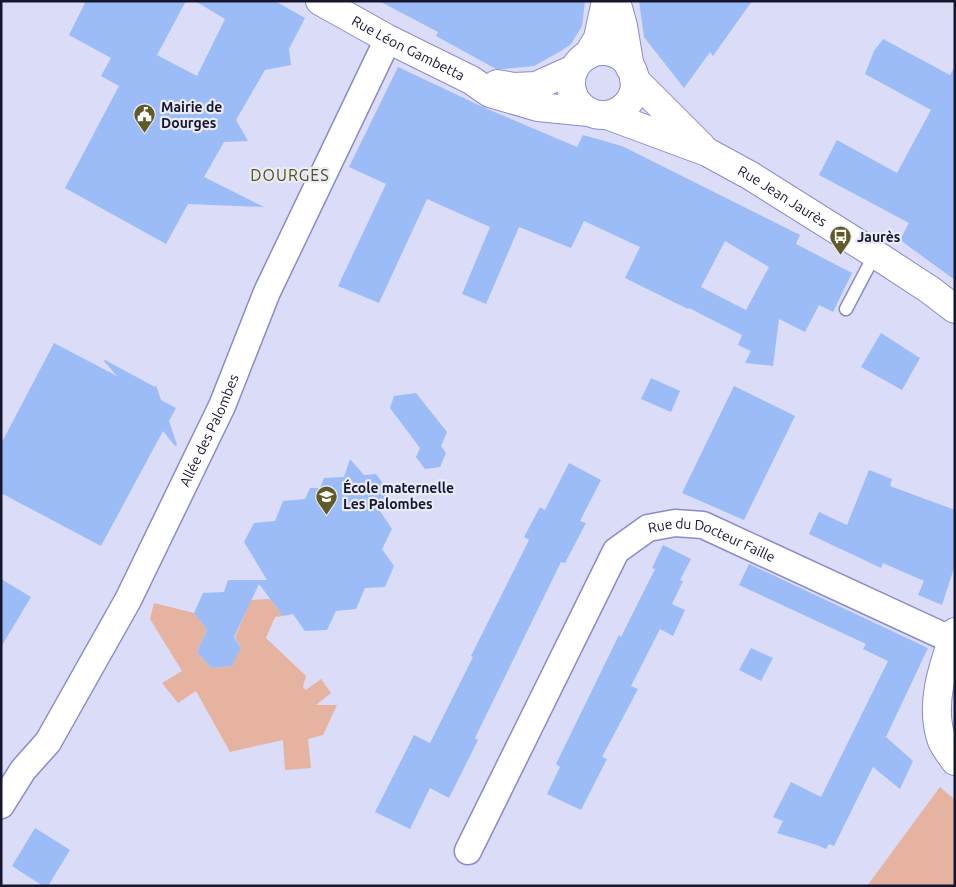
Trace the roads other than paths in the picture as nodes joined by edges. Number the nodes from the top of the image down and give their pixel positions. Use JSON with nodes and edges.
{"nodes":[{"id":1,"x":320,"y":1,"type":"edge"},
{"id":2,"x":606,"y":1,"type":"edge"},
{"id":3,"x":616,"y":1,"type":"edge"},
{"id":4,"x":388,"y":39,"type":"junction"},
{"id":5,"x":581,"y":62,"type":"junction"},
{"id":6,"x":632,"y":73,"type":"junction"},
{"id":7,"x":471,"y":80,"type":"junction"},
{"id":8,"x":598,"y":114,"type":"junction"},
{"id":9,"x":707,"y":152,"type":"junction"},
{"id":10,"x":875,"y":254,"type":"junction"},
{"id":11,"x":846,"y":309,"type":"dead end"},
{"id":12,"x":955,"y":309,"type":"edge"},
{"id":13,"x":953,"y":636,"type":"edge"},
{"id":14,"x":955,"y":761,"type":"edge"},
{"id":15,"x":10,"y":772,"type":"edge"},
{"id":16,"x":1,"y":805,"type":"edge"},
{"id":17,"x":468,"y":851,"type":"dead end"}],
"edges":[{"from":1,"to":4,"type":"street","name":"Rue Léon Gambetta"},
{"from":2,"to":5,"type":"street"},
{"from":3,"to":6,"type":"street"},
{"from":4,"to":7,"type":"street","name":"Rue Léon Gambetta"},
{"from":4,"to":15,"type":"street","name":"Allée des Palombes"},
{"from":5,"to":6,"type":"street"},
{"from":5,"to":7,"type":"street","name":"Rue Léon Gambetta"},
{"from":5,"to":8,"type":"street"},
{"from":6,"to":8,"type":"street"},
{"from":6,"to":9,"type":"street","name":"Rue Jean Jaurès"},
{"from":7,"to":8,"type":"street","name":"Rue Léon Gambetta"},
{"from":8,"to":9,"type":"street","name":"Rue Jean Jaurès"},
{"from":9,"to":10,"type":"street","name":"Rue Jean Jaurès"},
{"from":10,"to":11,"type":"lane"},
{"from":10,"to":12,"type":"street","name":"Rue Jean Jaurès"},
{"from":13,"to":14,"type":"street"},
{"from":13,"to":17,"type":"street","name":"Rue du Docteur Faille"},
{"from":15,"to":16,"type":"street","name":"Allée des Palombes"}]}
